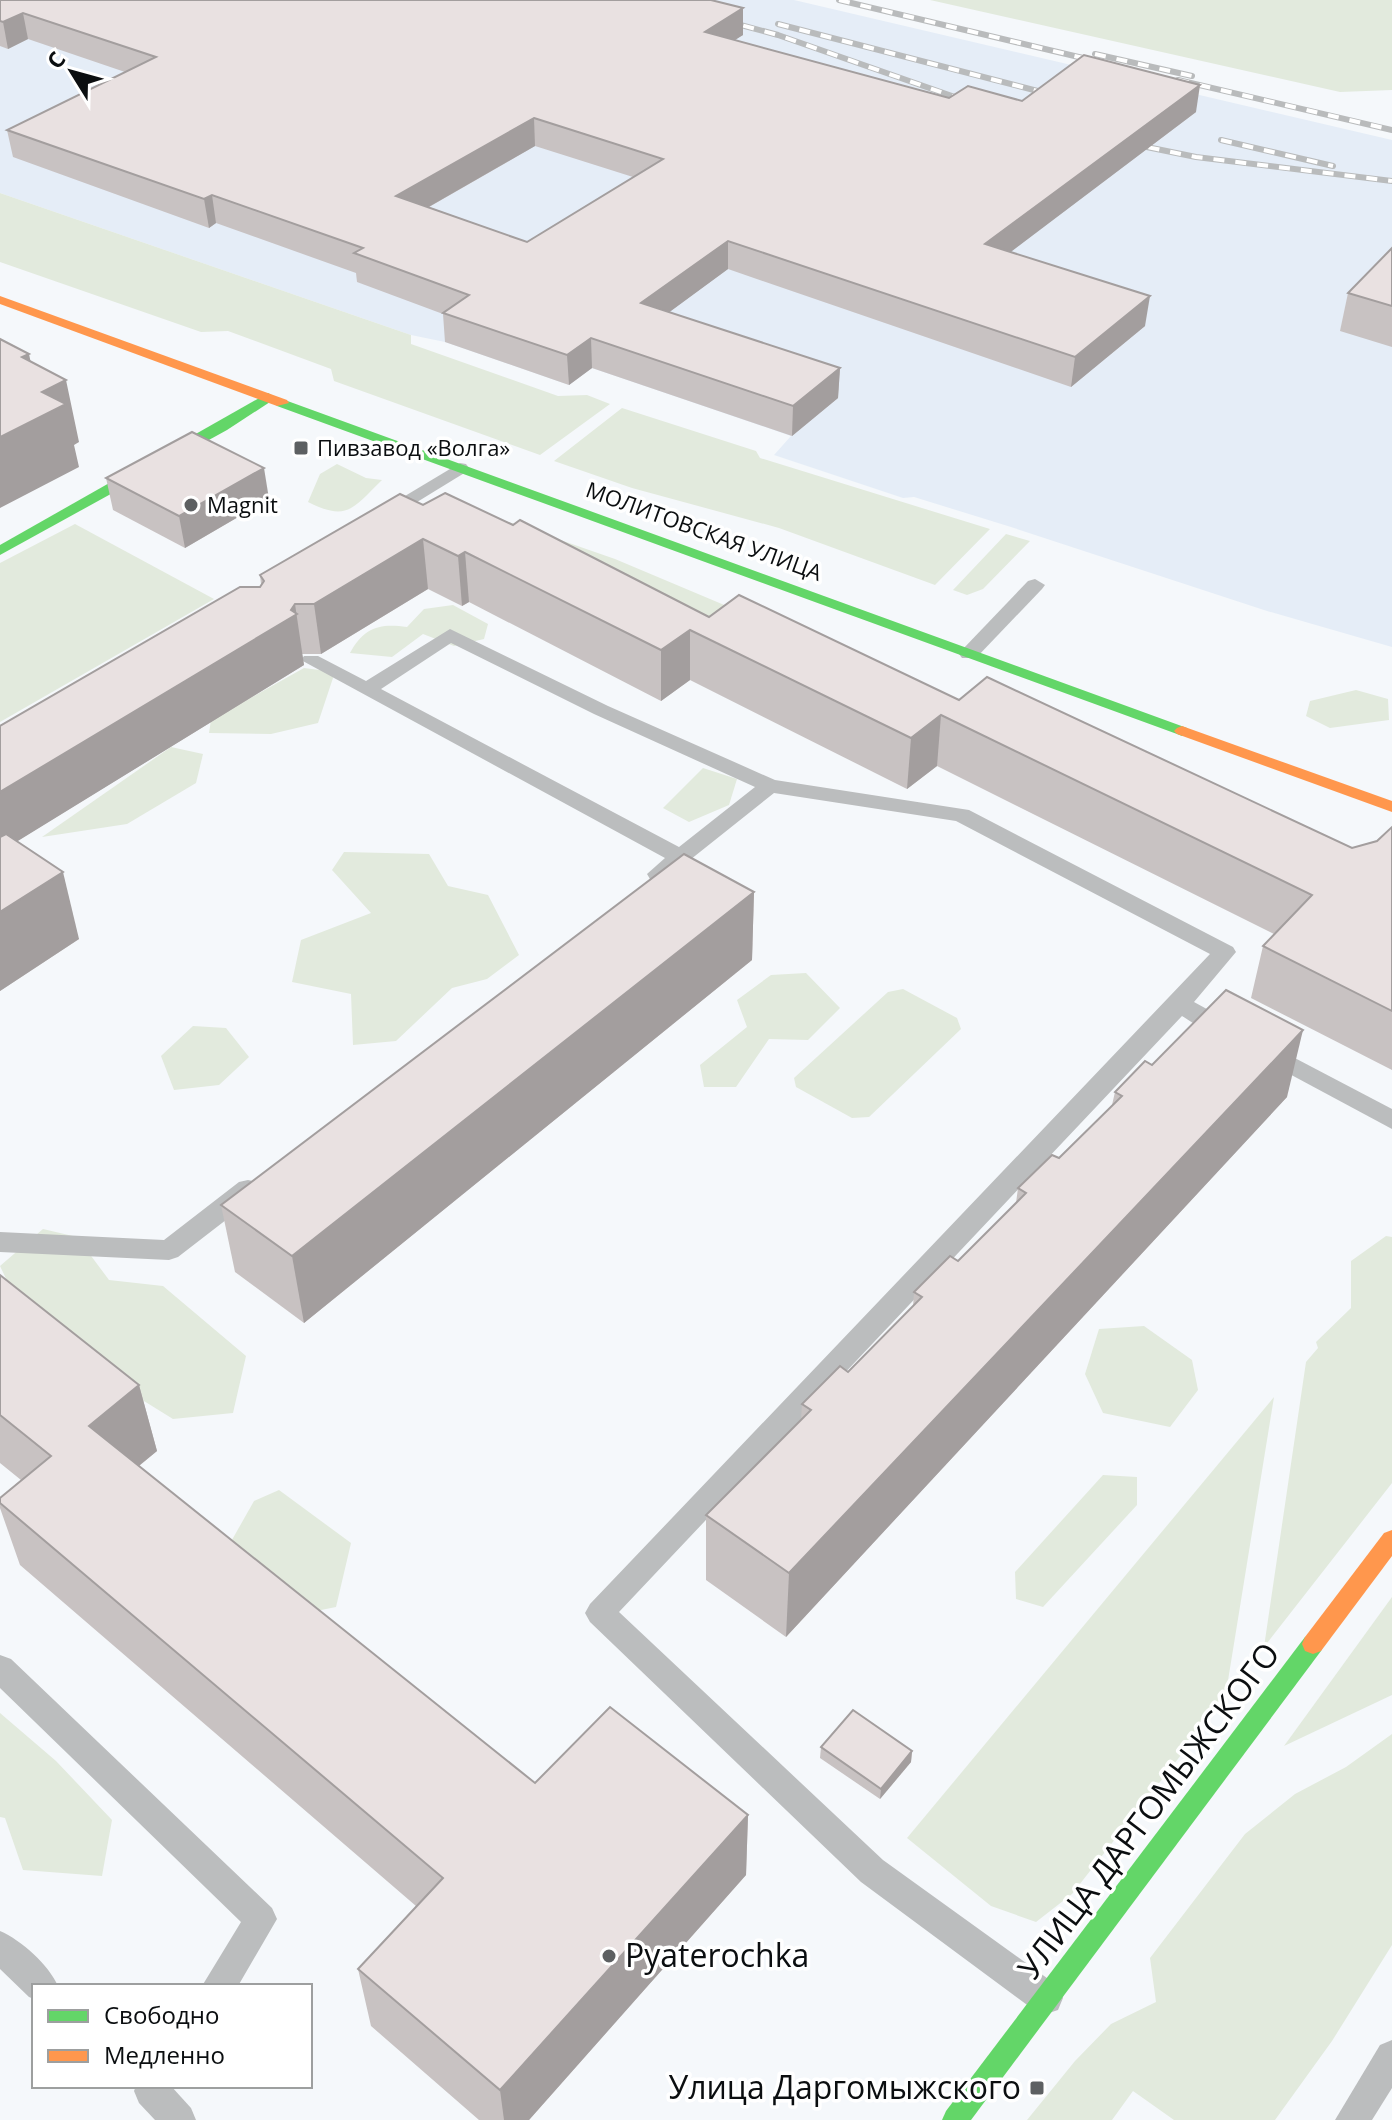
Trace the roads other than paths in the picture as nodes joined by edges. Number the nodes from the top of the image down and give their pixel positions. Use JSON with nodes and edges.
{"nodes":[{"id":1,"x":0,"y":300,"type":"edge"},
{"id":2,"x":268,"y":397,"type":"junction"},
{"id":3,"x":460,"y":468,"type":"junction"},
{"id":4,"x":366,"y":525,"type":"edge"},
{"id":5,"x":0,"y":551,"type":"edge"},
{"id":6,"x":1035,"y":585,"type":"dead end"},
{"id":7,"x":969,"y":654,"type":"junction"},
{"id":8,"x":311,"y":660,"type":"dead end"},
{"id":9,"x":367,"y":689,"type":"junction"},
{"id":10,"x":770,"y":786,"type":"junction"},
{"id":11,"x":1392,"y":807,"type":"edge"},
{"id":12,"x":681,"y":857,"type":"junction"},
{"id":13,"x":644,"y":885,"type":"edge"},
{"id":14,"x":1179,"y":1004,"type":"junction"},
{"id":15,"x":1392,"y":1120,"type":"edge"},
{"id":16,"x":269,"y":1173,"type":"edge"},
{"id":17,"x":0,"y":1242,"type":"edge"},
{"id":18,"x":1392,"y":1539,"type":"edge"},
{"id":19,"x":0,"y":1668,"type":"edge"},
{"id":20,"x":0,"y":1947,"type":"edge"},
{"id":21,"x":39,"y":1984,"type":"edge"},
{"id":22,"x":220,"y":1984,"type":"edge"},
{"id":23,"x":1046,"y":1998,"type":"junction"},
{"id":24,"x":1392,"y":2057,"type":"edge"},
{"id":25,"x":150,"y":2088,"type":"edge"},
{"id":26,"x":179,"y":2120,"type":"edge"},
{"id":27,"x":955,"y":2120,"type":"edge"},
{"id":28,"x":1352,"y":2120,"type":"edge"}],
"edges":[{"from":1,"to":2,"type":"street","name":"МОЛИТОВСКАЯ УЛИЦА"},
{"from":2,"to":3,"type":"street","name":"МОЛИТОВСКАЯ УЛИЦА"},
{"from":2,"to":5,"type":"street"},
{"from":3,"to":4,"type":"lane"},
{"from":3,"to":7,"type":"street","name":"МОЛИТОВСКАЯ УЛИЦА"},
{"from":6,"to":7,"type":"lane"},
{"from":7,"to":11,"type":"street","name":"МОЛИТОВСКАЯ УЛИЦА"},
{"from":8,"to":9,"type":"lane"},
{"from":9,"to":10,"type":"lane"},
{"from":9,"to":12,"type":"lane"},
{"from":10,"to":12,"type":"lane"},
{"from":10,"to":14,"type":"lane"},
{"from":12,"to":13,"type":"lane"},
{"from":14,"to":15,"type":"lane"},
{"from":14,"to":23,"type":"lane"},
{"from":16,"to":17,"type":"lane"},
{"from":18,"to":23,"type":"street","name":"УЛИЦА ДАРГОМЫЖСКОГО"},
{"from":19,"to":22,"type":"lane"},
{"from":20,"to":21,"type":"lane"},
{"from":23,"to":27,"type":"street","name":"УЛИЦА ДАРГОМЫЖСКОГО"},
{"from":24,"to":28,"type":"lane"},
{"from":25,"to":26,"type":"lane"}]}
